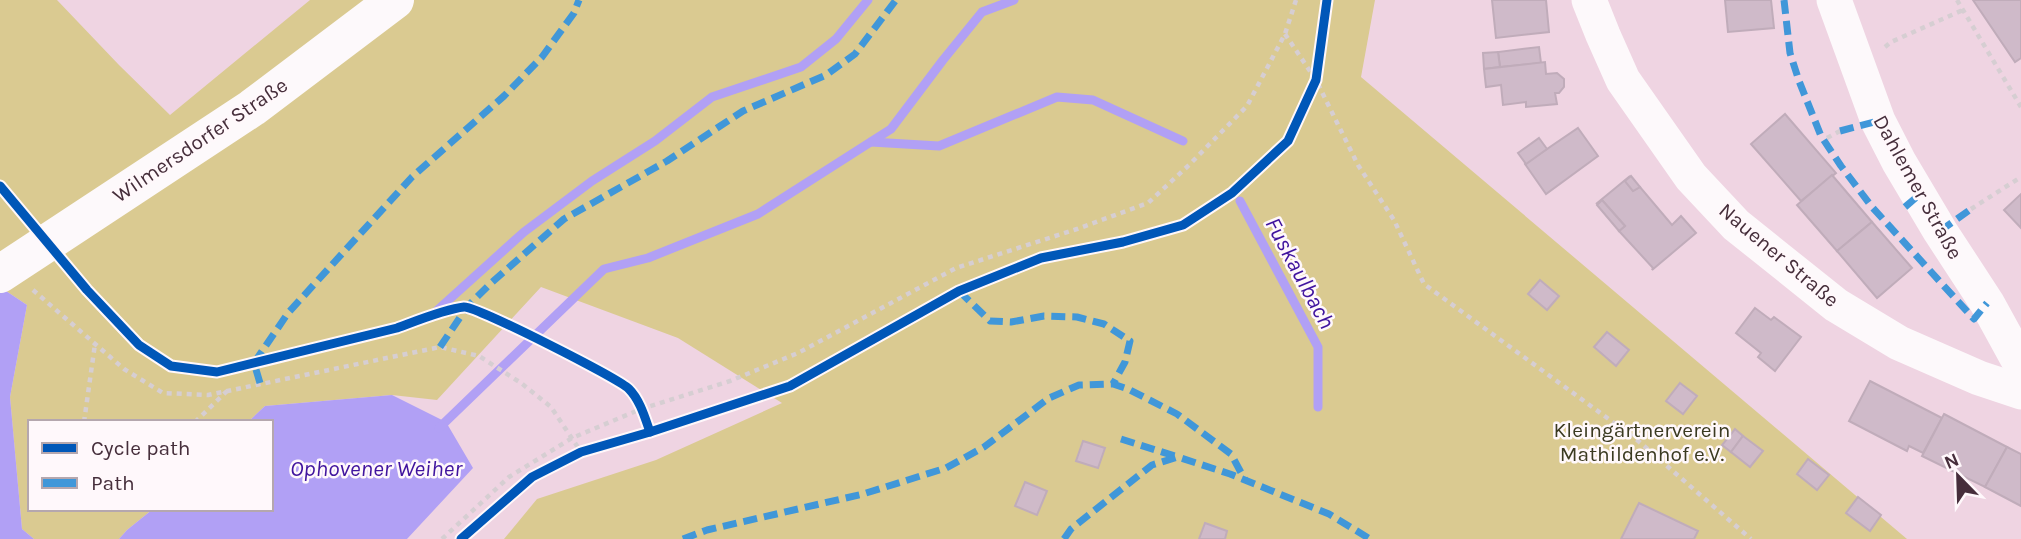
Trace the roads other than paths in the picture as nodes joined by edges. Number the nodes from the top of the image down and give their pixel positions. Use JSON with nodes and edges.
{"nodes":[{"id":1,"x":395,"y":0,"type":"edge"},
{"id":2,"x":1590,"y":0,"type":"edge"},
{"id":3,"x":1834,"y":0,"type":"edge"},
{"id":4,"x":14,"y":280,"type":"edge"},
{"id":5,"x":2021,"y":365,"type":"edge"},
{"id":6,"x":2021,"y":392,"type":"edge"}],
"edges":[{"from":1,"to":4,"type":"street","name":"Wilmersdorfer Straße"},
{"from":2,"to":6,"type":"street","name":"Nauener Straße"},
{"from":3,"to":5,"type":"street","name":"Dahlemer Straße"}]}
